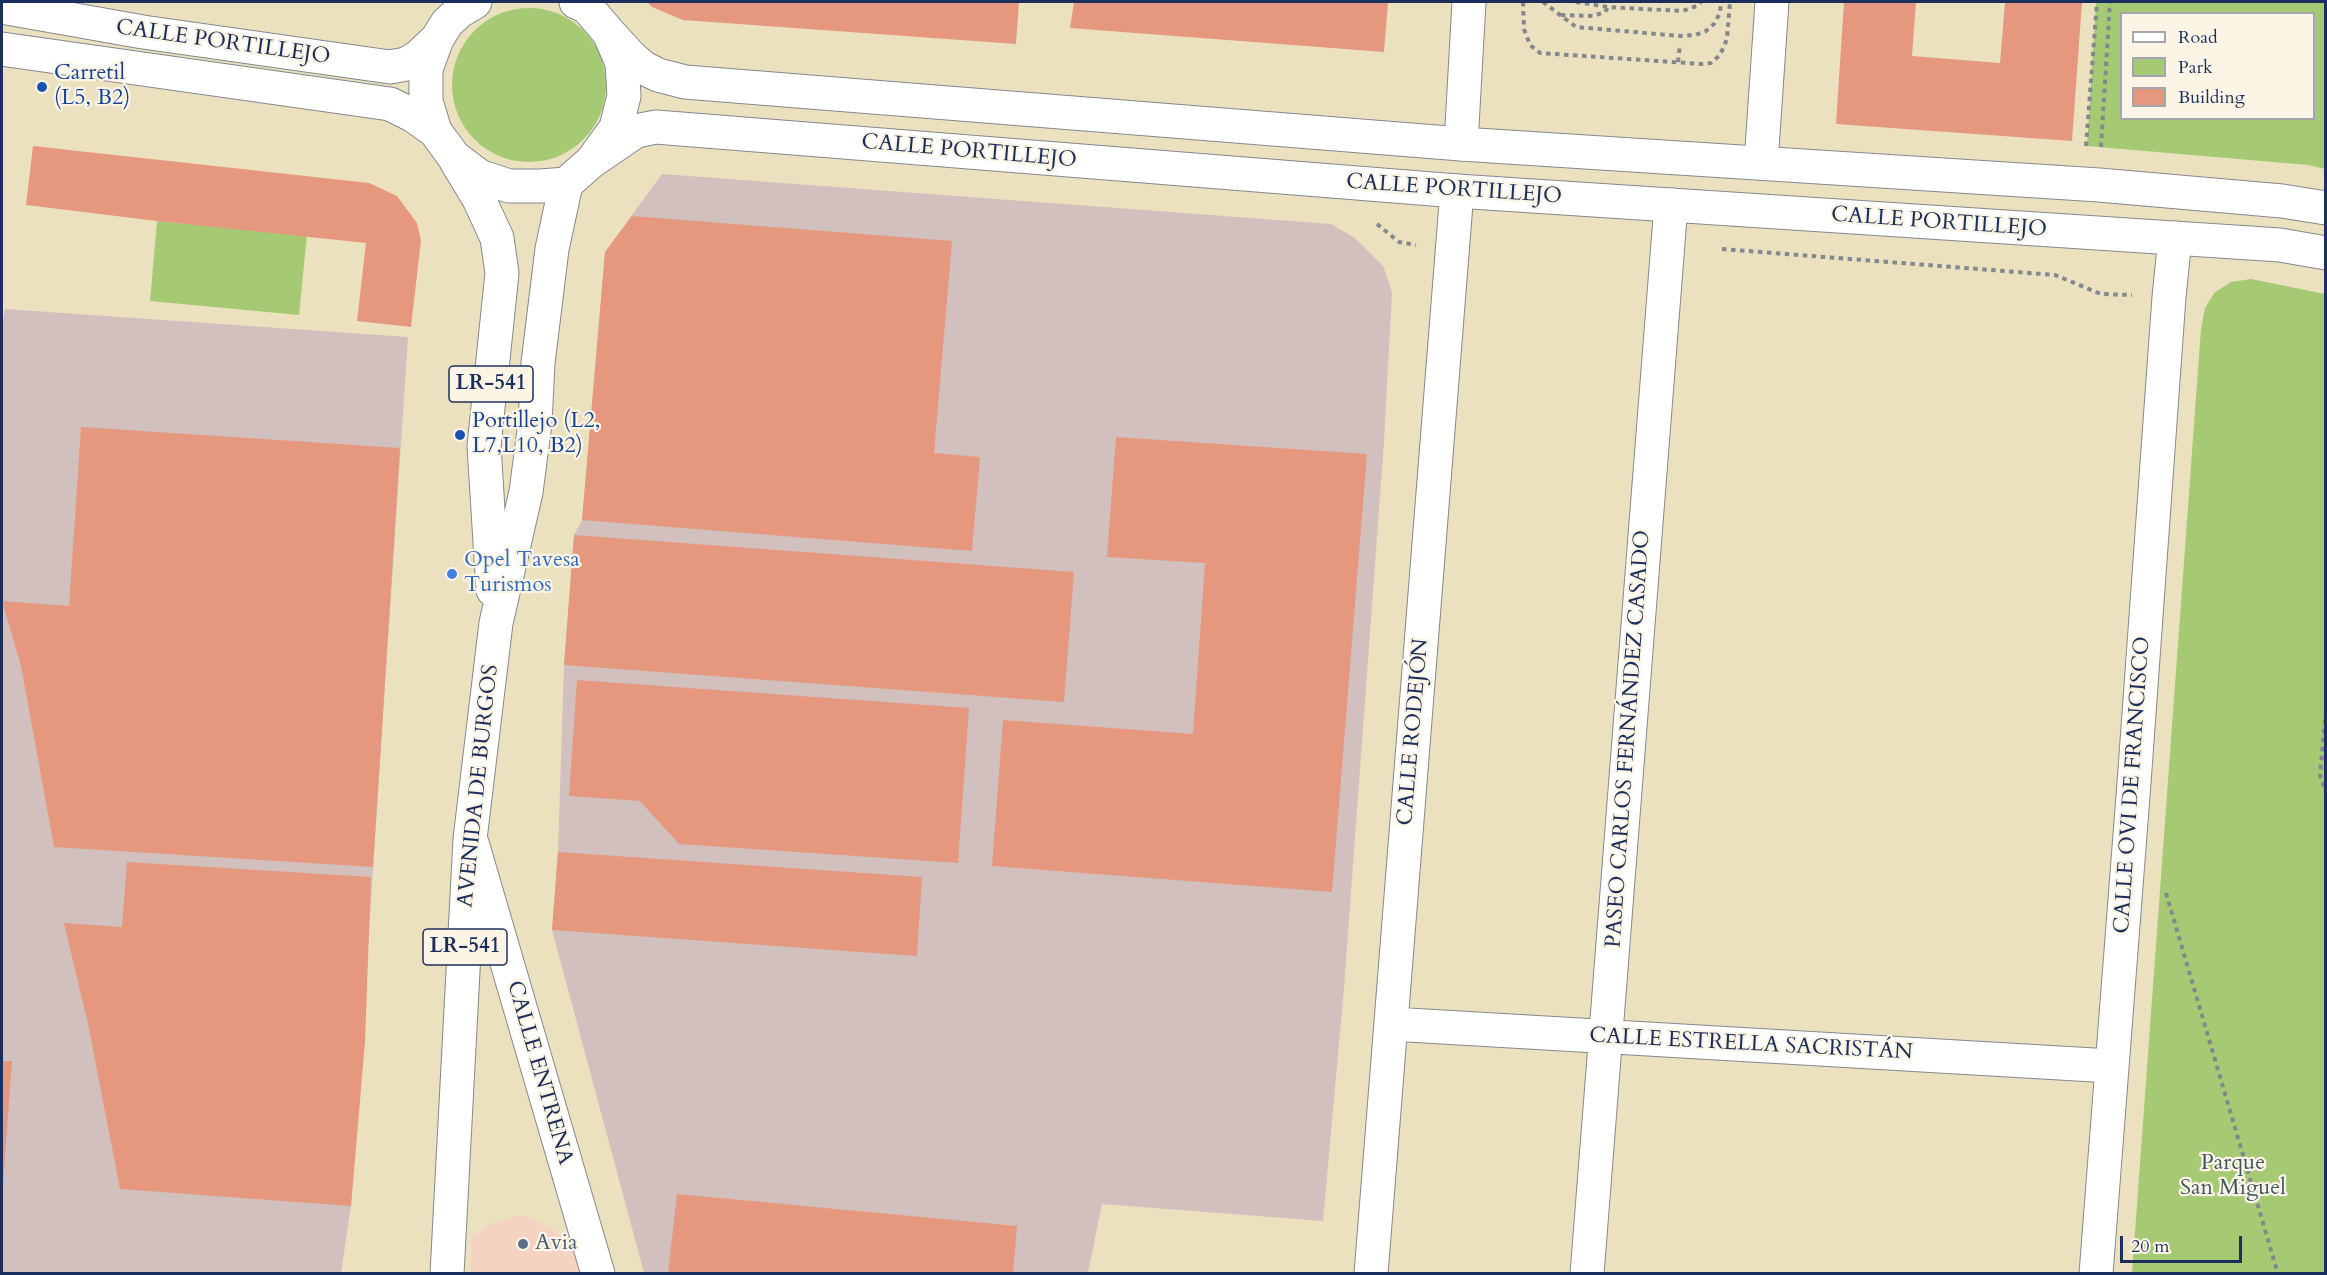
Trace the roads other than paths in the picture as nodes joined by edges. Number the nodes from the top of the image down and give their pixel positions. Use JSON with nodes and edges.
{"nodes":[{"id":1,"x":1469,"y":2,"type":"edge"},
{"id":2,"x":1772,"y":2,"type":"edge"},
{"id":3,"x":582,"y":3,"type":"edge"},
{"id":4,"x":468,"y":5,"type":"edge"},
{"id":5,"x":2,"y":8,"type":"edge"},
{"id":6,"x":609,"y":33,"type":"junction"},
{"id":7,"x":437,"y":39,"type":"junction"},
{"id":8,"x":2,"y":50,"type":"edge"},
{"id":9,"x":435,"y":131,"type":"junction"},
{"id":10,"x":1461,"y":144,"type":"junction"},
{"id":11,"x":454,"y":157,"type":"junction"},
{"id":12,"x":591,"y":161,"type":"junction"},
{"id":13,"x":1761,"y":163,"type":"junction"},
{"id":14,"x":566,"y":184,"type":"junction"},
{"id":15,"x":1457,"y":191,"type":"junction"},
{"id":16,"x":1671,"y":205,"type":"junction"},
{"id":17,"x":2325,"y":208,"type":"edge"},
{"id":18,"x":2175,"y":238,"type":"junction"},
{"id":19,"x":2325,"y":253,"type":"edge"},
{"id":20,"x":496,"y":622,"type":"junction"},
{"id":21,"x":470,"y":839,"type":"junction"},
{"id":22,"x":1390,"y":1024,"type":"junction"},
{"id":23,"x":1607,"y":1037,"type":"junction"},
{"id":24,"x":2111,"y":1066,"type":"junction"},
{"id":25,"x":447,"y":1274,"type":"edge"},
{"id":26,"x":598,"y":1274,"type":"edge"},
{"id":27,"x":1371,"y":1274,"type":"edge"},
{"id":28,"x":1587,"y":1274,"type":"edge"},
{"id":29,"x":2096,"y":1274,"type":"edge"}],
"edges":[{"from":1,"to":10,"type":"main road"},
{"from":2,"to":13,"type":"main road"},
{"from":3,"to":6,"type":"main road","name":"CALLE PORTILLEJO"},
{"from":4,"to":7,"type":"main road","number":"LR-541"},
{"from":5,"to":7,"type":"main road","name":"CALLE PORTILLEJO"},
{"from":6,"to":10,"type":"main road","name":"CALLE PORTILLEJO"},
{"from":6,"to":12,"type":"main road"},
{"from":7,"to":9,"type":"main road","number":"LR-541"},
{"from":8,"to":9,"type":"main road","name":"CALLE PORTILLEJO"},
{"from":9,"to":11,"type":"main road","number":"LR-541"},
{"from":10,"to":13,"type":"main road","name":"CALLE PORTILLEJO"},
{"from":11,"to":14,"type":"main road","number":"LR-541"},
{"from":11,"to":20,"type":"main road","name":"AVENIDA DE BURGOS","number":"LR-541"},
{"from":12,"to":14,"type":"main road"},
{"from":12,"to":15,"type":"main road","name":"CALLE PORTILLEJO"},
{"from":13,"to":17,"type":"main road","name":"CALLE PORTILLEJO"},
{"from":14,"to":20,"type":"main road","name":"AVENIDA DE BURGOS","number":"LR-541"},
{"from":15,"to":16,"type":"main road","name":"CALLE PORTILLEJO"},
{"from":15,"to":22,"type":"main road","name":"CALLE RODEJÓN"},
{"from":16,"to":18,"type":"main road","name":"CALLE PORTILLEJO"},
{"from":16,"to":23,"type":"main road","name":"PASEO CARLOS FERNÁNDEZ CASADO"},
{"from":18,"to":19,"type":"main road","name":"CALLE PORTILLEJO"},
{"from":18,"to":24,"type":"main road","name":"CALLE OVI DE FRANCISCO"},
{"from":20,"to":21,"type":"main road","name":"AVENIDA DE BURGOS","number":"LR-541"},
{"from":21,"to":25,"type":"main road","name":"AVENIDA DE BURGOS","number":"LR-541"},
{"from":21,"to":26,"type":"main road","name":"CALLE ENTRENA"},
{"from":22,"to":23,"type":"main road","name":"CALLE ESTRELLA SACRISTÁN"},
{"from":22,"to":27,"type":"main road","name":"CALLE RODEJÓN"},
{"from":23,"to":24,"type":"main road","name":"CALLE ESTRELLA SACRISTÁN"},
{"from":23,"to":28,"type":"main road","name":"PASEO CARLOS FERNÁNDEZ CASADO"},
{"from":24,"to":29,"type":"main road","name":"CALLE OVI DE FRANCISCO"}]}
